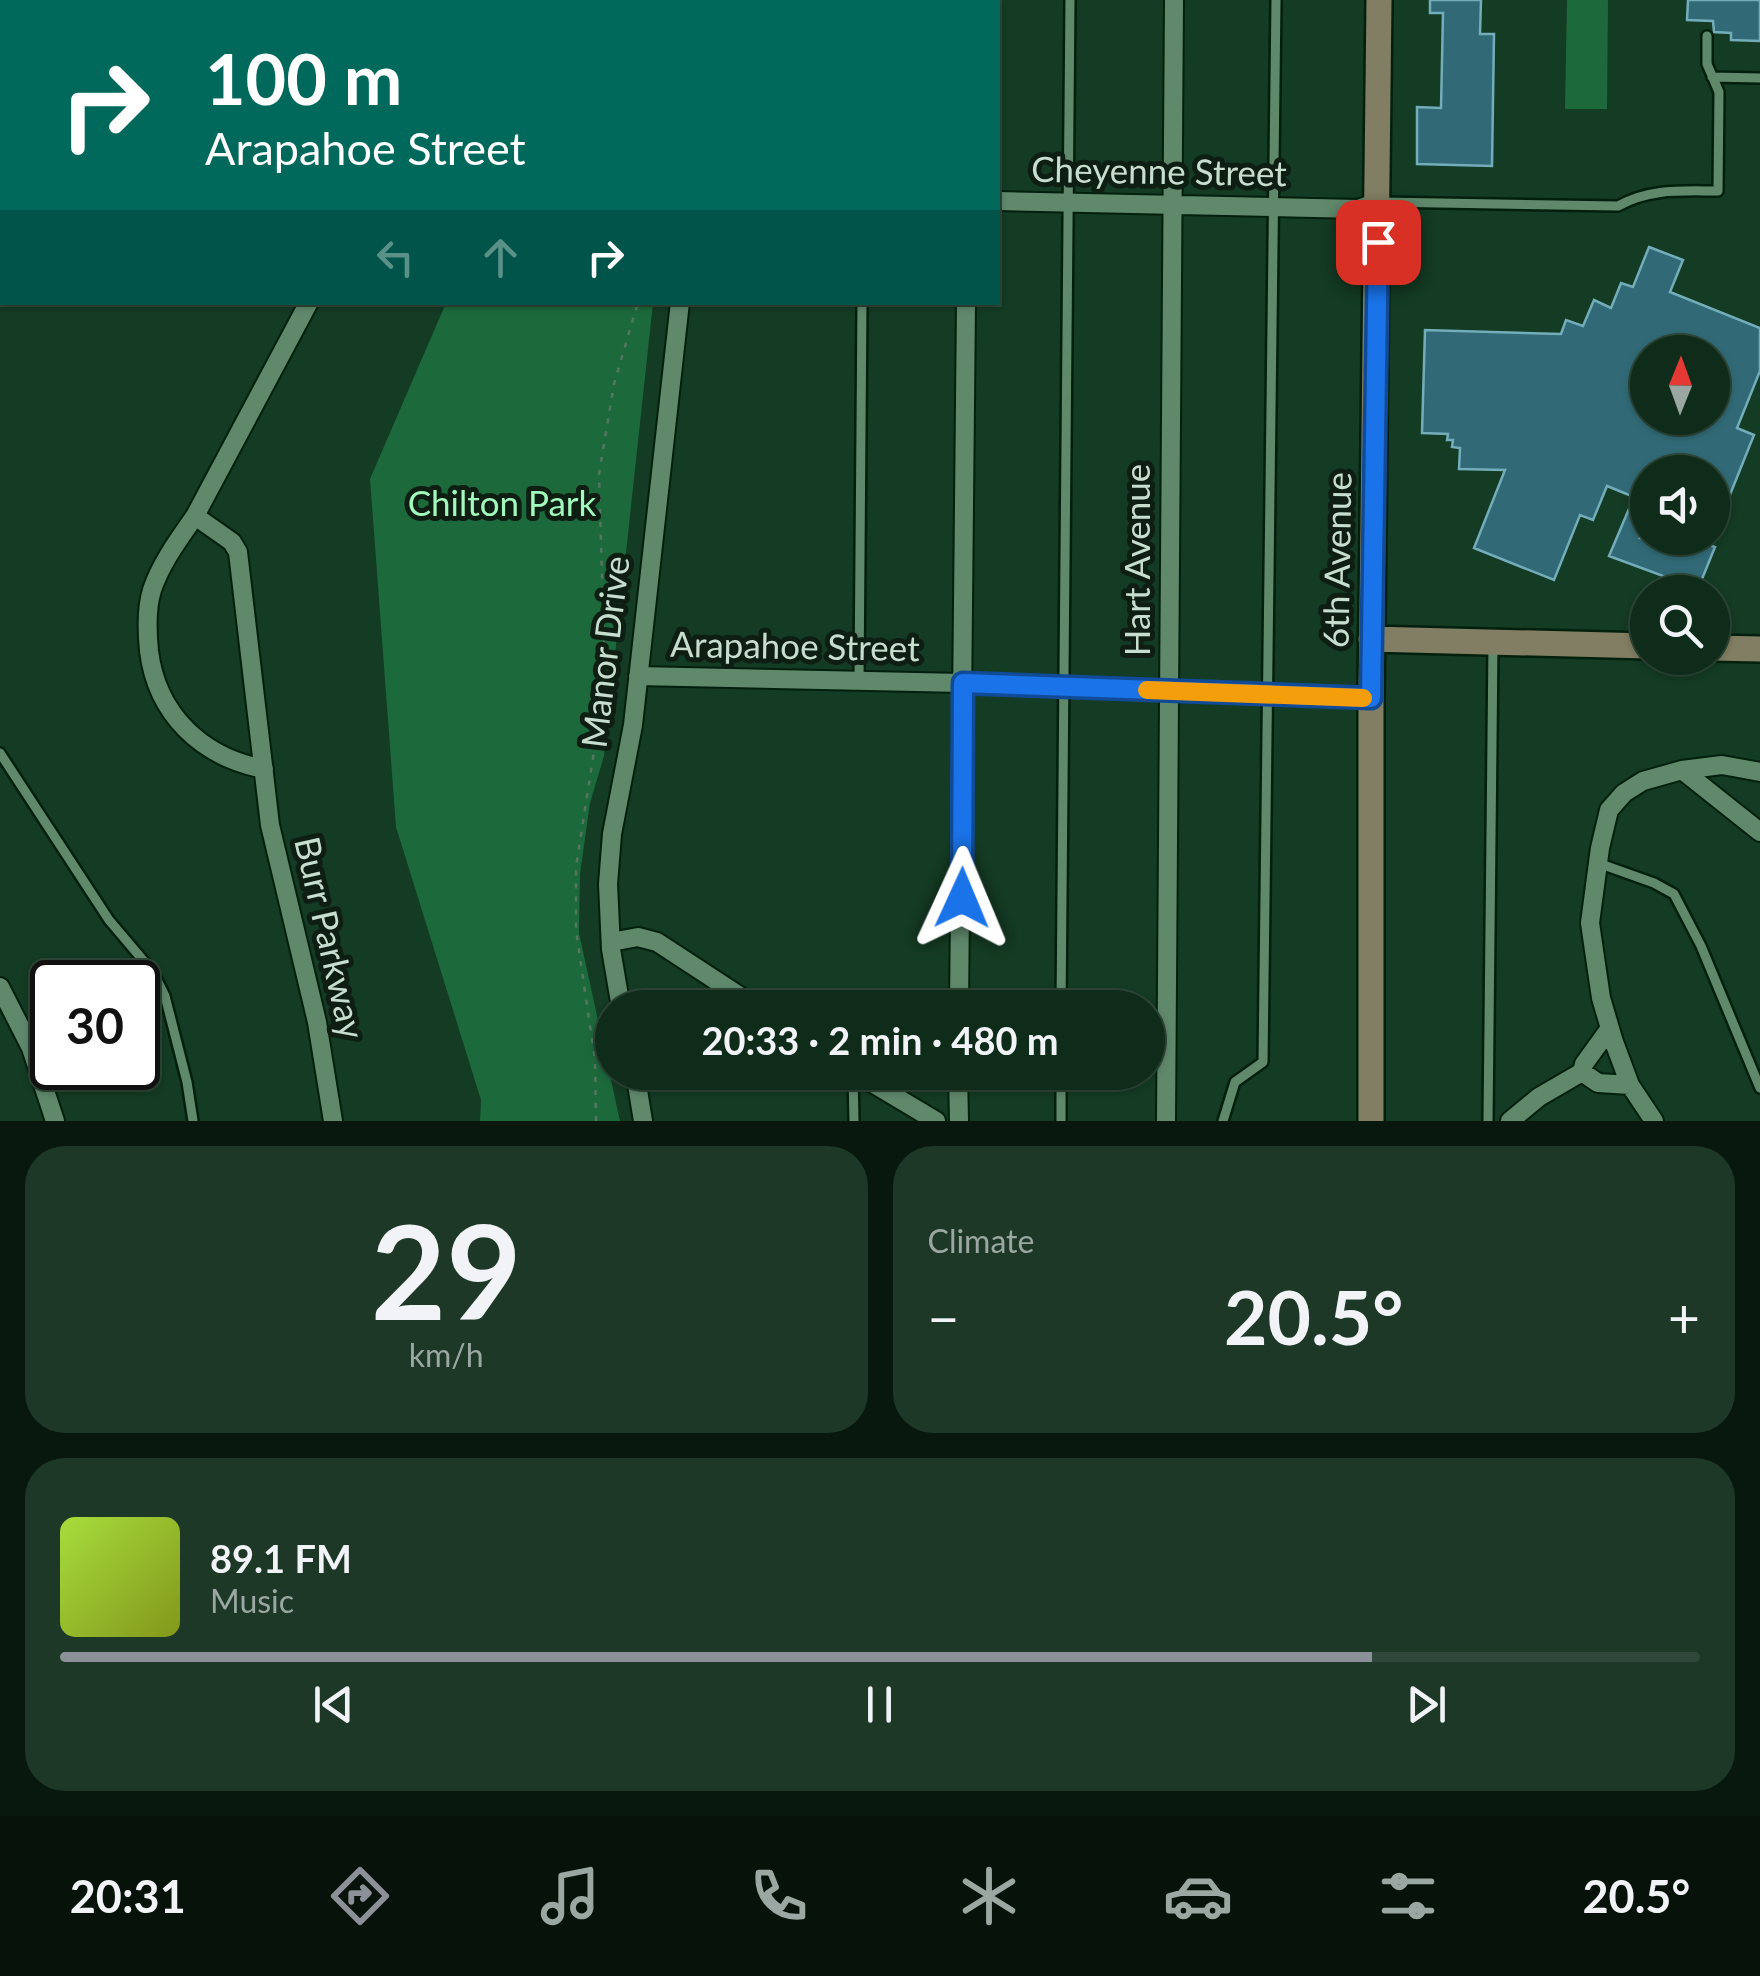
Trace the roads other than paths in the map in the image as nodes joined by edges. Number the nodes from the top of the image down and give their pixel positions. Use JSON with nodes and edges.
{"nodes":[{"id":1,"x":1070,"y":0,"type":"edge"},
{"id":2,"x":1174,"y":0,"type":"edge"},
{"id":3,"x":1276,"y":0,"type":"edge"},
{"id":4,"x":1379,"y":0,"type":"edge"},
{"id":5,"x":1707,"y":36,"type":"dead end"},
{"id":6,"x":1712,"y":77,"type":"junction"},
{"id":7,"x":1760,"y":78,"type":"edge"},
{"id":8,"x":1000,"y":201,"type":"edge"},
{"id":9,"x":1068,"y":202,"type":"junction"},
{"id":10,"x":1378,"y":202,"type":"junction"},
{"id":11,"x":1173,"y":205,"type":"junction"},
{"id":12,"x":1272,"y":208,"type":"junction"},
{"id":13,"x":307,"y":305,"type":"edge"},
{"id":14,"x":680,"y":305,"type":"edge"},
{"id":15,"x":862,"y":305,"type":"edge"},
{"id":16,"x":966,"y":305,"type":"edge"},
{"id":17,"x":196,"y":516,"type":"junction"},
{"id":18,"x":1371,"y":639,"type":"junction"},
{"id":19,"x":1494,"y":642,"type":"junction"},
{"id":20,"x":1630,"y":646,"type":"edge"},
{"id":21,"x":1730,"y":648,"type":"edge"},
{"id":22,"x":1760,"y":649,"type":"edge"},
{"id":23,"x":638,"y":676,"type":"junction"},
{"id":24,"x":859,"y":681,"type":"junction"},
{"id":25,"x":963,"y":683,"type":"junction"},
{"id":26,"x":1064,"y":686,"type":"junction"},
{"id":27,"x":1170,"y":690,"type":"junction"},
{"id":28,"x":1268,"y":694,"type":"junction"},
{"id":29,"x":1371,"y":698,"type":"junction"},
{"id":30,"x":0,"y":753,"type":"edge"},
{"id":31,"x":264,"y":769,"type":"junction"},
{"id":32,"x":1682,"y":770,"type":"junction"},
{"id":33,"x":1760,"y":772,"type":"edge"},
{"id":34,"x":1760,"y":832,"type":"edge"},
{"id":35,"x":1598,"y":863,"type":"junction"},
{"id":36,"x":611,"y":942,"type":"junction"},
{"id":37,"x":0,"y":987,"type":"edge"},
{"id":38,"x":619,"y":990,"type":"edge"},
{"id":39,"x":730,"y":990,"type":"edge"},
{"id":40,"x":959,"y":990,"type":"edge"},
{"id":41,"x":1061,"y":990,"type":"edge"},
{"id":42,"x":1610,"y":1028,"type":"junction"},
{"id":43,"x":1582,"y":1072,"type":"junction"},
{"id":44,"x":1630,"y":1085,"type":"junction"},
{"id":45,"x":1760,"y":1088,"type":"edge"},
{"id":46,"x":638,"y":1090,"type":"edge"},
{"id":47,"x":854,"y":1090,"type":"edge"},
{"id":48,"x":884,"y":1090,"type":"edge"},
{"id":49,"x":958,"y":1090,"type":"edge"},
{"id":50,"x":1061,"y":1090,"type":"edge"},
{"id":51,"x":55,"y":1121,"type":"edge"},
{"id":52,"x":194,"y":1121,"type":"edge"},
{"id":53,"x":333,"y":1121,"type":"edge"},
{"id":54,"x":643,"y":1121,"type":"edge"},
{"id":55,"x":854,"y":1121,"type":"edge"},
{"id":56,"x":936,"y":1121,"type":"edge"},
{"id":57,"x":959,"y":1121,"type":"edge"},
{"id":58,"x":1061,"y":1121,"type":"edge"},
{"id":59,"x":1166,"y":1121,"type":"edge"},
{"id":60,"x":1223,"y":1121,"type":"edge"},
{"id":61,"x":1371,"y":1121,"type":"edge"},
{"id":62,"x":1488,"y":1121,"type":"edge"},
{"id":63,"x":1510,"y":1121,"type":"edge"},
{"id":64,"x":1654,"y":1121,"type":"edge"}],
"edges":[{"from":1,"to":9,"type":"lane"},
{"from":2,"to":11,"type":"street","name":"Hart Avenue"},
{"from":3,"to":12,"type":"lane"},
{"from":4,"to":10,"type":"street","name":"6th Avenue"},
{"from":5,"to":6,"type":"lane"},
{"from":6,"to":7,"type":"lane"},
{"from":6,"to":10,"type":"lane"},
{"from":8,"to":9,"type":"street","name":"Cheyenne Street"},
{"from":9,"to":11,"type":"street","name":"Cheyenne Street"},
{"from":9,"to":26,"type":"lane"},
{"from":10,"to":12,"type":"street","name":"Cheyenne Street"},
{"from":10,"to":18,"type":"street","name":"6th Avenue"},
{"from":11,"to":12,"type":"street","name":"Cheyenne Street"},
{"from":11,"to":27,"type":"street","name":"Hart Avenue"},
{"from":12,"to":28,"type":"lane"},
{"from":13,"to":17,"type":"street"},
{"from":14,"to":23,"type":"street","name":"Manor Drive"},
{"from":15,"to":24,"type":"lane"},
{"from":16,"to":25,"type":"street"},
{"from":17,"to":31,"type":"street","name":"Burr Parkway"},
{"from":17,"to":31,"type":"street"},
{"from":18,"to":19,"type":"street"},
{"from":18,"to":29,"type":"street","name":"6th Avenue"},
{"from":19,"to":20,"type":"street"},
{"from":19,"to":62,"type":"lane"},
{"from":21,"to":22,"type":"street"},
{"from":23,"to":24,"type":"street","name":"Arapahoe Street"},
{"from":23,"to":36,"type":"street","name":"Manor Drive"},
{"from":24,"to":25,"type":"street","name":"Arapahoe Street"},
{"from":25,"to":26,"type":"street","name":"Arapahoe Street"},
{"from":25,"to":40,"type":"street"},
{"from":26,"to":27,"type":"street","name":"Arapahoe Street"},
{"from":26,"to":41,"type":"lane"},
{"from":27,"to":28,"type":"street","name":"Arapahoe Street"},
{"from":27,"to":59,"type":"street","name":"Hart Avenue"},
{"from":28,"to":29,"type":"street","name":"Arapahoe Street"},
{"from":28,"to":60,"type":"lane"},
{"from":29,"to":61,"type":"street","name":"6th Avenue"},
{"from":30,"to":52,"type":"lane"},
{"from":31,"to":53,"type":"street","name":"Burr Parkway"},
{"from":32,"to":33,"type":"street"},
{"from":32,"to":34,"type":"street"},
{"from":32,"to":35,"type":"street"},
{"from":35,"to":42,"type":"street"},
{"from":35,"to":45,"type":"lane"},
{"from":36,"to":38,"type":"street","name":"Manor Drive"},
{"from":36,"to":39,"type":"street"},
{"from":37,"to":51,"type":"street"},
{"from":42,"to":43,"type":"street"},
{"from":42,"to":44,"type":"street"},
{"from":43,"to":44,"type":"street"},
{"from":43,"to":63,"type":"street"},
{"from":44,"to":64,"type":"street"},
{"from":46,"to":54,"type":"street"},
{"from":47,"to":55,"type":"lane"},
{"from":48,"to":56,"type":"street"},
{"from":49,"to":57,"type":"street"},
{"from":50,"to":58,"type":"lane"}]}
